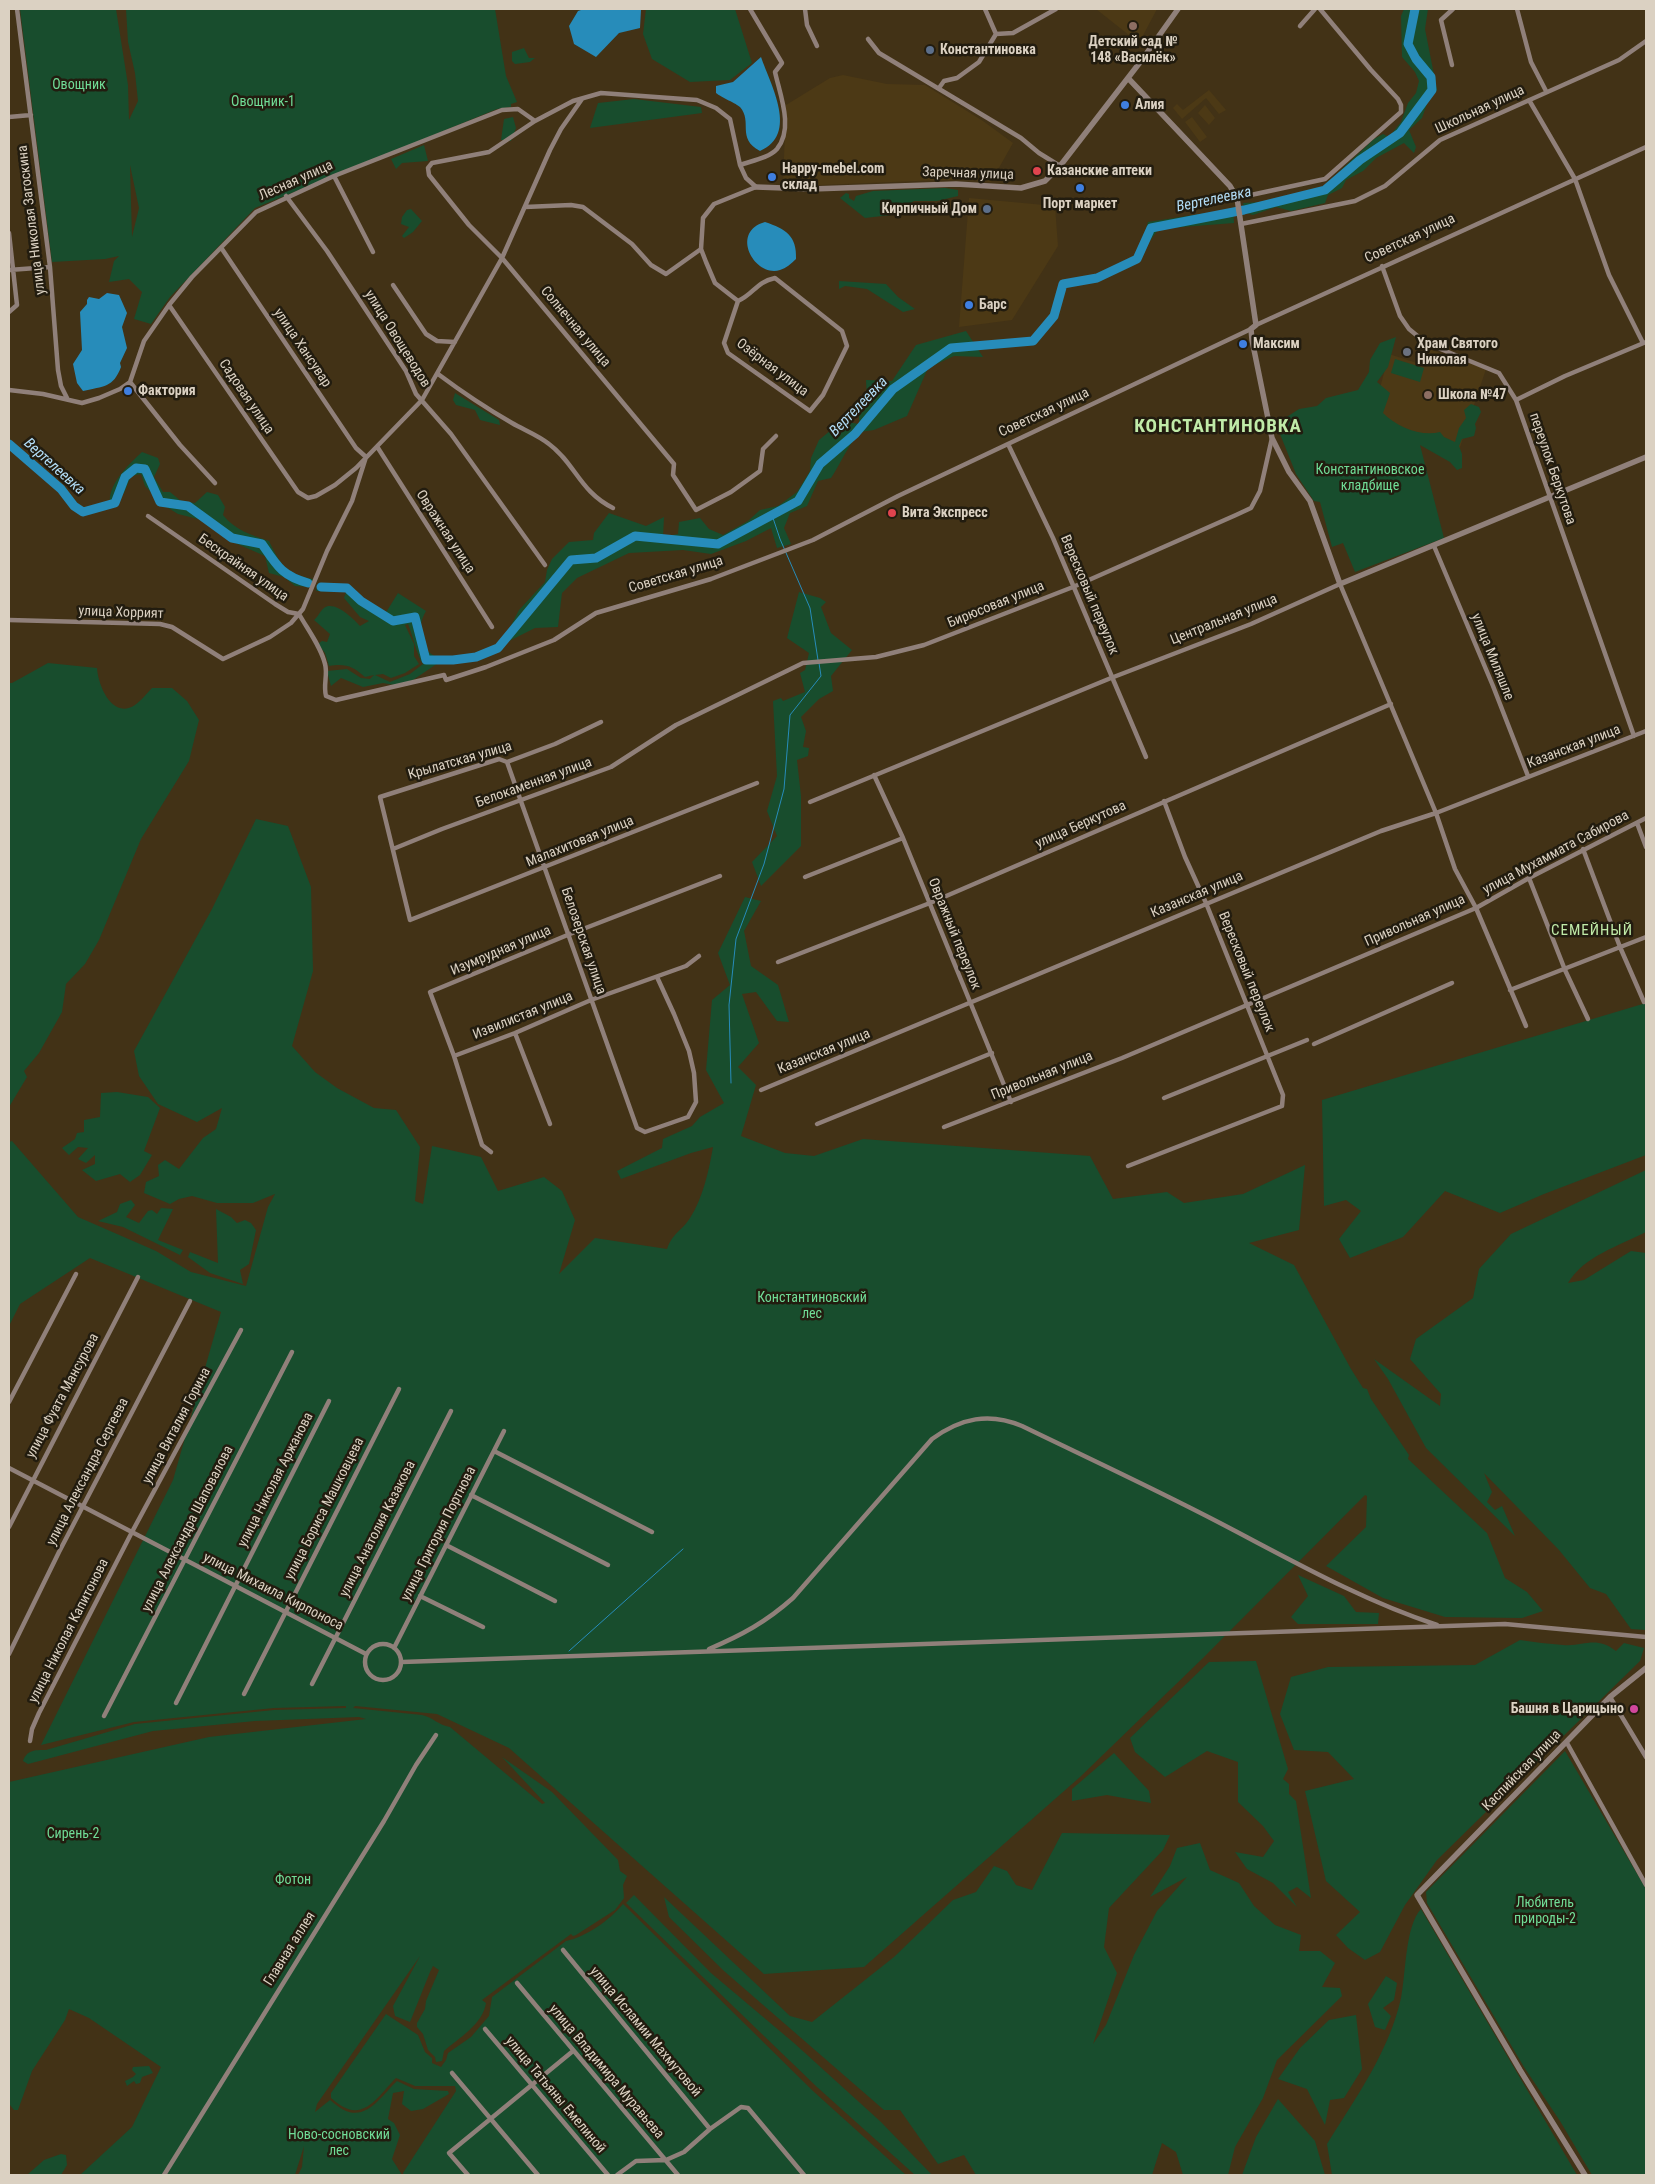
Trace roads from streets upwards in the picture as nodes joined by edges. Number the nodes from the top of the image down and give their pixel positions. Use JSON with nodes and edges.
{"nodes":[{"id":1,"x":17,"y":9,"type":"edge"},
{"id":2,"x":750,"y":9,"type":"edge"},
{"id":3,"x":805,"y":9,"type":"edge"},
{"id":4,"x":985,"y":9,"type":"edge"},
{"id":5,"x":1056,"y":9,"type":"edge"},
{"id":6,"x":1178,"y":9,"type":"edge"},
{"id":7,"x":1315,"y":9,"type":"edge"},
{"id":8,"x":1320,"y":9,"type":"edge"},
{"id":9,"x":1453,"y":9,"type":"edge"},
{"id":10,"x":1517,"y":9,"type":"edge"},
{"id":11,"x":1300,"y":26,"type":"dead end"},
{"id":12,"x":996,"y":34,"type":"junction"},
{"id":13,"x":868,"y":39,"type":"dead end"},
{"id":14,"x":1646,"y":41,"type":"edge"},
{"id":15,"x":817,"y":46,"type":"dead end"},
{"id":16,"x":1452,"y":65,"type":"dead end"},
{"id":17,"x":1128,"y":78,"type":"junction"},
{"id":18,"x":938,"y":88,"type":"junction"},
{"id":19,"x":1546,"y":91,"type":"junction"},
{"id":20,"x":582,"y":99,"type":"junction"},
{"id":21,"x":1529,"y":100,"type":"junction"},
{"id":22,"x":31,"y":115,"type":"junction"},
{"id":23,"x":9,"y":118,"type":"edge"},
{"id":24,"x":535,"y":121,"type":"junction"},
{"id":25,"x":1646,"y":147,"type":"edge"},
{"id":26,"x":740,"y":165,"type":"junction"},
{"id":27,"x":1060,"y":166,"type":"junction"},
{"id":28,"x":334,"y":176,"type":"junction"},
{"id":29,"x":1574,"y":178,"type":"junction"},
{"id":30,"x":756,"y":187,"type":"junction"},
{"id":31,"x":286,"y":196,"type":"junction"},
{"id":32,"x":1237,"y":198,"type":"junction"},
{"id":33,"x":525,"y":207,"type":"junction"},
{"id":34,"x":1241,"y":224,"type":"junction"},
{"id":35,"x":9,"y":233,"type":"edge"},
{"id":36,"x":222,"y":249,"type":"junction"},
{"id":37,"x":700,"y":249,"type":"junction"},
{"id":38,"x":373,"y":252,"type":"dead end"},
{"id":39,"x":502,"y":258,"type":"junction"},
{"id":40,"x":1382,"y":266,"type":"junction"},
{"id":41,"x":50,"y":267,"type":"junction"},
{"id":42,"x":11,"y":270,"type":"edge"},
{"id":43,"x":393,"y":285,"type":"dead end"},
{"id":44,"x":738,"y":301,"type":"junction"},
{"id":45,"x":169,"y":305,"type":"junction"},
{"id":46,"x":9,"y":312,"type":"edge"},
{"id":47,"x":1254,"y":327,"type":"junction"},
{"id":48,"x":455,"y":342,"type":"junction"},
{"id":49,"x":1644,"y":343,"type":"edge"},
{"id":50,"x":438,"y":374,"type":"junction"},
{"id":51,"x":130,"y":382,"type":"junction"},
{"id":52,"x":9,"y":390,"type":"edge"},
{"id":53,"x":67,"y":398,"type":"junction"},
{"id":54,"x":422,"y":400,"type":"junction"},
{"id":55,"x":1516,"y":400,"type":"junction"},
{"id":56,"x":776,"y":436,"type":"dead end"},
{"id":57,"x":1272,"y":438,"type":"junction"},
{"id":58,"x":1008,"y":444,"type":"junction"},
{"id":59,"x":378,"y":448,"type":"junction"},
{"id":60,"x":366,"y":457,"type":"junction"},
{"id":61,"x":1646,"y":457,"type":"edge"},
{"id":62,"x":215,"y":483,"type":"dead end"},
{"id":63,"x":1551,"y":498,"type":"junction"},
{"id":64,"x":613,"y":508,"type":"dead end"},
{"id":65,"x":148,"y":516,"type":"dead end"},
{"id":66,"x":1434,"y":546,"type":"junction"},
{"id":67,"x":545,"y":565,"type":"dead end"},
{"id":68,"x":1340,"y":584,"type":"junction"},
{"id":69,"x":1073,"y":587,"type":"junction"},
{"id":70,"x":299,"y":614,"type":"junction"},
{"id":71,"x":9,"y":620,"type":"edge"},
{"id":72,"x":492,"y":627,"type":"dead end"},
{"id":73,"x":1111,"y":678,"type":"junction"},
{"id":74,"x":446,"y":680,"type":"joint"},
{"id":75,"x":1391,"y":704,"type":"junction"},
{"id":76,"x":601,"y":722,"type":"dead end"},
{"id":77,"x":676,"y":726,"type":"joint"},
{"id":78,"x":1646,"y":731,"type":"edge"},
{"id":79,"x":1634,"y":736,"type":"junction"},
{"id":80,"x":1146,"y":757,"type":"dead end"},
{"id":81,"x":507,"y":762,"type":"junction"},
{"id":82,"x":874,"y":775,"type":"junction"},
{"id":83,"x":1528,"y":776,"type":"junction"},
{"id":84,"x":757,"y":783,"type":"dead end"},
{"id":85,"x":522,"y":801,"type":"junction"},
{"id":86,"x":1164,"y":801,"type":"junction"},
{"id":87,"x":810,"y":802,"type":"dead end"},
{"id":88,"x":1436,"y":813,"type":"junction"},
{"id":89,"x":1646,"y":818,"type":"edge"},
{"id":90,"x":1637,"y":823,"type":"junction"},
{"id":91,"x":903,"y":838,"type":"junction"},
{"id":92,"x":1646,"y":847,"type":"edge"},
{"id":93,"x":393,"y":849,"type":"junction"},
{"id":94,"x":1583,"y":849,"type":"junction"},
{"id":95,"x":546,"y":867,"type":"junction"},
{"id":96,"x":720,"y":876,"type":"dead end"},
{"id":97,"x":805,"y":877,"type":"dead end"},
{"id":98,"x":1529,"y":878,"type":"junction"},
{"id":99,"x":930,"y":903,"type":"junction"},
{"id":100,"x":1206,"y":903,"type":"junction"},
{"id":101,"x":1476,"y":908,"type":"junction"},
{"id":102,"x":570,"y":934,"type":"junction"},
{"id":103,"x":1646,"y":937,"type":"edge"},
{"id":104,"x":1620,"y":948,"type":"junction"},
{"id":105,"x":699,"y":956,"type":"dead end"},
{"id":106,"x":778,"y":962,"type":"dead end"},
{"id":107,"x":1565,"y":970,"type":"junction"},
{"id":108,"x":657,"y":976,"type":"junction"},
{"id":109,"x":1452,"y":983,"type":"dead end"},
{"id":110,"x":1510,"y":990,"type":"junction"},
{"id":111,"x":591,"y":1000,"type":"junction"},
{"id":112,"x":1644,"y":1002,"type":"dead end"},
{"id":113,"x":970,"y":1004,"type":"junction"},
{"id":114,"x":1246,"y":1005,"type":"junction"},
{"id":115,"x":1588,"y":1019,"type":"dead end"},
{"id":116,"x":1526,"y":1026,"type":"dead end"},
{"id":117,"x":515,"y":1033,"type":"junction"},
{"id":118,"x":1307,"y":1040,"type":"dead end"},
{"id":119,"x":1314,"y":1044,"type":"dead end"},
{"id":120,"x":992,"y":1053,"type":"junction"},
{"id":121,"x":1267,"y":1055,"type":"junction"},
{"id":122,"x":454,"y":1056,"type":"junction"},
{"id":123,"x":761,"y":1090,"type":"dead end"},
{"id":124,"x":1164,"y":1098,"type":"dead end"},
{"id":125,"x":1011,"y":1102,"type":"junction"},
{"id":126,"x":550,"y":1124,"type":"dead end"},
{"id":127,"x":817,"y":1124,"type":"dead end"},
{"id":128,"x":944,"y":1127,"type":"dead end"},
{"id":129,"x":491,"y":1152,"type":"dead end"},
{"id":130,"x":1128,"y":1166,"type":"dead end"},
{"id":131,"x":76,"y":1274,"type":"dead end"},
{"id":132,"x":138,"y":1277,"type":"dead end"},
{"id":133,"x":190,"y":1301,"type":"dead end"},
{"id":134,"x":241,"y":1330,"type":"dead end"},
{"id":135,"x":292,"y":1352,"type":"dead end"},
{"id":136,"x":399,"y":1389,"type":"dead end"},
{"id":137,"x":329,"y":1400,"type":"dead end"},
{"id":138,"x":9,"y":1402,"type":"edge"},
{"id":139,"x":451,"y":1411,"type":"dead end"},
{"id":140,"x":504,"y":1431,"type":"dead end"},
{"id":141,"x":494,"y":1451,"type":"junction"},
{"id":142,"x":9,"y":1468,"type":"edge"},
{"id":143,"x":32,"y":1480,"type":"junction"},
{"id":144,"x":471,"y":1495,"type":"junction"},
{"id":145,"x":82,"y":1506,"type":"junction"},
{"id":146,"x":9,"y":1527,"type":"edge"},
{"id":147,"x":132,"y":1532,"type":"junction"},
{"id":148,"x":652,"y":1532,"type":"dead end"},
{"id":149,"x":446,"y":1546,"type":"junction"},
{"id":150,"x":185,"y":1559,"type":"junction"},
{"id":151,"x":608,"y":1565,"type":"dead end"},
{"id":152,"x":235,"y":1586,"type":"junction"},
{"id":153,"x":420,"y":1596,"type":"junction"},
{"id":154,"x":555,"y":1601,"type":"dead end"},
{"id":155,"x":285,"y":1612,"type":"junction"},
{"id":156,"x":1441,"y":1626,"type":"junction"},
{"id":157,"x":483,"y":1627,"type":"dead end"},
{"id":158,"x":1646,"y":1637,"type":"edge"},
{"id":159,"x":335,"y":1638,"type":"junction"},
{"id":160,"x":394,"y":1648,"type":"junction"},
{"id":161,"x":706,"y":1650,"type":"junction"},
{"id":162,"x":9,"y":1654,"type":"edge"},
{"id":163,"x":366,"y":1654,"type":"junction"},
{"id":164,"x":402,"y":1662,"type":"junction"},
{"id":165,"x":1646,"y":1668,"type":"edge"},
{"id":166,"x":312,"y":1684,"type":"dead end"},
{"id":167,"x":244,"y":1694,"type":"dead end"},
{"id":168,"x":1610,"y":1698,"type":"junction"},
{"id":169,"x":176,"y":1703,"type":"dead end"},
{"id":170,"x":104,"y":1716,"type":"dead end"},
{"id":171,"x":436,"y":1735,"type":"dead end"},
{"id":172,"x":30,"y":1742,"type":"dead end"},
{"id":173,"x":1567,"y":1743,"type":"junction"},
{"id":174,"x":1646,"y":1757,"type":"edge"},
{"id":175,"x":1646,"y":1885,"type":"edge"},
{"id":176,"x":563,"y":1950,"type":"dead end"},
{"id":177,"x":517,"y":1983,"type":"dead end"},
{"id":178,"x":485,"y":2029,"type":"dead end"},
{"id":179,"x":573,"y":2051,"type":"junction"},
{"id":180,"x":452,"y":2073,"type":"dead end"},
{"id":181,"x":532,"y":2085,"type":"junction"},
{"id":182,"x":491,"y":2119,"type":"junction"},
{"id":183,"x":710,"y":2129,"type":"junction"},
{"id":184,"x":666,"y":2160,"type":"junction"},
{"id":185,"x":164,"y":2175,"type":"edge"},
{"id":186,"x":468,"y":2175,"type":"edge"},
{"id":187,"x":538,"y":2175,"type":"edge"},
{"id":188,"x":608,"y":2175,"type":"edge"},
{"id":189,"x":617,"y":2175,"type":"edge"},
{"id":190,"x":678,"y":2175,"type":"edge"},
{"id":191,"x":804,"y":2175,"type":"edge"},
{"id":192,"x":1585,"y":2175,"type":"edge"}],
"edges":[{"from":1,"to":22,"type":"street","name":"улица Николая Загоскина"},
{"from":2,"to":26,"type":"street"},
{"from":3,"to":15,"type":"street"},
{"from":4,"to":12,"type":"street"},
{"from":5,"to":12,"type":"street"},
{"from":6,"to":17,"type":"street","name":"Заречная улица"},
{"from":7,"to":11,"type":"street"},
{"from":8,"to":32,"type":"street"},
{"from":9,"to":16,"type":"street"},
{"from":10,"to":19,"type":"street"},
{"from":12,"to":18,"type":"street"},
{"from":13,"to":18,"type":"street"},
{"from":14,"to":19,"type":"street","name":"Школьная улица"},
{"from":17,"to":27,"type":"street","name":"Заречная улица"},
{"from":17,"to":32,"type":"street"},
{"from":18,"to":27,"type":"street"},
{"from":19,"to":21,"type":"street","name":"Школьная улица"},
{"from":20,"to":24,"type":"street"},
{"from":20,"to":26,"type":"street"},
{"from":20,"to":33,"type":"street"},
{"from":21,"to":29,"type":"street"},
{"from":21,"to":34,"type":"street","name":"Школьная улица"},
{"from":22,"to":23,"type":"street"},
{"from":22,"to":41,"type":"street","name":"улица Николая Загоскина"},
{"from":24,"to":28,"type":"street","name":"Лесная улица"},
{"from":24,"to":39,"type":"street","name":"Солнечная улица"},
{"from":25,"to":29,"type":"street","name":"Советская улица"},
{"from":26,"to":30,"type":"street"},
{"from":27,"to":30,"type":"street","name":"Заречная улица"},
{"from":28,"to":31,"type":"street","name":"Лесная улица"},
{"from":28,"to":38,"type":"street"},
{"from":29,"to":40,"type":"street","name":"Советская улица"},
{"from":29,"to":49,"type":"street"},
{"from":30,"to":37,"type":"street"},
{"from":31,"to":36,"type":"street","name":"Лесная улица"},
{"from":31,"to":54,"type":"street","name":"улица Овощеводов"},
{"from":32,"to":34,"type":"street","name":"Привольная улица"},
{"from":33,"to":37,"type":"street"},
{"from":33,"to":39,"type":"street"},
{"from":34,"to":47,"type":"street","name":"Привольная улица"},
{"from":35,"to":42,"type":"street"},
{"from":36,"to":45,"type":"street","name":"Лесная улица"},
{"from":36,"to":60,"type":"street","name":"улица Хансувар"},
{"from":37,"to":44,"type":"street"},
{"from":39,"to":48,"type":"street"},
{"from":39,"to":56,"type":"street","name":"Солнечная улица"},
{"from":40,"to":47,"type":"street","name":"Советская улица"},
{"from":40,"to":55,"type":"street","name":"переулок Беркутова"},
{"from":41,"to":42,"type":"street"},
{"from":41,"to":53,"type":"street","name":"улица Николая Загоскина"},
{"from":42,"to":46,"type":"street"},
{"from":43,"to":48,"type":"street"},
{"from":44,"to":44,"type":"street","name":"Озёрная улица"},
{"from":45,"to":51,"type":"street","name":"Лесная улица"},
{"from":45,"to":60,"type":"street","name":"Садовая улица"},
{"from":47,"to":57,"type":"street","name":"Привольная улица"},
{"from":47,"to":58,"type":"street","name":"Советская улица"},
{"from":48,"to":50,"type":"street"},
{"from":49,"to":55,"type":"street"},
{"from":50,"to":54,"type":"street"},
{"from":50,"to":64,"type":"street","name":"улица Овощеводов"},
{"from":51,"to":53,"type":"street"},
{"from":51,"to":62,"type":"street"},
{"from":52,"to":53,"type":"street"},
{"from":54,"to":59,"type":"street"},
{"from":54,"to":67,"type":"street","name":"улица Овощеводов"},
{"from":55,"to":63,"type":"street","name":"переулок Беркутова"},
{"from":57,"to":68,"type":"street","name":"Привольная улица"},
{"from":57,"to":69,"type":"street","name":"Бирюсовая улица"},
{"from":58,"to":69,"type":"street","name":"Вересковый переулок"},
{"from":58,"to":74,"type":"street","name":"Советская улица"},
{"from":59,"to":60,"type":"street"},
{"from":59,"to":72,"type":"street","name":"Овражная улица"},
{"from":60,"to":70,"type":"street"},
{"from":61,"to":63,"type":"street","name":"Центральная улица"},
{"from":63,"to":66,"type":"street","name":"Центральная улица"},
{"from":63,"to":79,"type":"street","name":"переулок Беркутова"},
{"from":65,"to":70,"type":"street","name":"Бескрайняя улица"},
{"from":66,"to":68,"type":"street","name":"Центральная улица"},
{"from":66,"to":83,"type":"street","name":"улица Миляшле"},
{"from":68,"to":73,"type":"street","name":"Центральная улица"},
{"from":68,"to":75,"type":"street","name":"Привольная улица"},
{"from":69,"to":73,"type":"street","name":"Вересковый переулок"},
{"from":69,"to":77,"type":"street","name":"Бирюсовая улица"},
{"from":70,"to":71,"type":"street","name":"улица Хоррият"},
{"from":70,"to":74,"type":"street","name":"Бескрайняя улица"},
{"from":73,"to":80,"type":"street","name":"Вересковый переулок"},
{"from":73,"to":82,"type":"street","name":"Центральная улица"},
{"from":75,"to":86,"type":"street","name":"улица Беркутова"},
{"from":75,"to":88,"type":"street","name":"Привольная улица"},
{"from":76,"to":81,"type":"street","name":"Крылатская улица"},
{"from":77,"to":85,"type":"street","name":"Белокаменная улица"},
{"from":78,"to":79,"type":"street","name":"Казанская улица"},
{"from":79,"to":83,"type":"street","name":"Казанская улица"},
{"from":81,"to":85,"type":"street","name":"Белозерская улица"},
{"from":81,"to":93,"type":"street","name":"Крылатская улица"},
{"from":82,"to":87,"type":"street","name":"Центральная улица"},
{"from":82,"to":91,"type":"street","name":"Овражный переулок"},
{"from":83,"to":88,"type":"street","name":"Казанская улица"},
{"from":84,"to":95,"type":"street","name":"Малахитовая улица"},
{"from":85,"to":93,"type":"street","name":"Белокаменная улица"},
{"from":85,"to":95,"type":"street","name":"Белозерская улица"},
{"from":86,"to":99,"type":"street","name":"улица Беркутова"},
{"from":86,"to":100,"type":"street","name":"Вересковый переулок"},
{"from":88,"to":100,"type":"street","name":"Казанская улица"},
{"from":88,"to":101,"type":"street","name":"Привольная улица"},
{"from":89,"to":90,"type":"street","name":"улица Мухаммата Сабирова"},
{"from":90,"to":92,"type":"street"},
{"from":90,"to":94,"type":"street","name":"улица Мухаммата Сабирова"},
{"from":91,"to":97,"type":"street"},
{"from":91,"to":99,"type":"street","name":"Овражный переулок"},
{"from":93,"to":95,"type":"street","name":"Малахитовая улица"},
{"from":94,"to":98,"type":"street","name":"улица Мухаммата Сабирова"},
{"from":94,"to":104,"type":"street"},
{"from":95,"to":102,"type":"street","name":"Белозерская улица"},
{"from":96,"to":102,"type":"street","name":"Изумрудная улица"},
{"from":98,"to":101,"type":"street","name":"улица Мухаммата Сабирова"},
{"from":98,"to":107,"type":"street"},
{"from":99,"to":106,"type":"street","name":"улица Беркутова"},
{"from":99,"to":113,"type":"street","name":"Овражный переулок"},
{"from":100,"to":113,"type":"street","name":"Казанская улица"},
{"from":100,"to":114,"type":"street","name":"Вересковый переулок"},
{"from":101,"to":110,"type":"street"},
{"from":101,"to":114,"type":"street","name":"Привольная улица"},
{"from":102,"to":111,"type":"street","name":"Белозерская улица"},
{"from":102,"to":122,"type":"street","name":"Изумрудная улица"},
{"from":103,"to":104,"type":"street"},
{"from":104,"to":107,"type":"street"},
{"from":104,"to":112,"type":"street"},
{"from":105,"to":108,"type":"street","name":"Извилистая улица"},
{"from":107,"to":110,"type":"street"},
{"from":107,"to":115,"type":"street"},
{"from":108,"to":111,"type":"street","name":"Извилистая улица"},
{"from":108,"to":111,"type":"street","name":"Белозерская улица"},
{"from":109,"to":119,"type":"street"},
{"from":110,"to":116,"type":"street"},
{"from":111,"to":117,"type":"street","name":"Извилистая улица"},
{"from":113,"to":120,"type":"street","name":"Овражный переулок"},
{"from":113,"to":123,"type":"street","name":"Казанская улица"},
{"from":114,"to":121,"type":"street","name":"Вересковый переулок"},
{"from":114,"to":125,"type":"street","name":"Привольная улица"},
{"from":117,"to":122,"type":"street","name":"Извилистая улица"},
{"from":117,"to":126,"type":"street"},
{"from":118,"to":121,"type":"street"},
{"from":120,"to":125,"type":"street","name":"Овражный переулок"},
{"from":120,"to":127,"type":"street"},
{"from":121,"to":124,"type":"street"},
{"from":121,"to":130,"type":"street","name":"Вересковый переулок"},
{"from":122,"to":129,"type":"street"},
{"from":125,"to":128,"type":"street","name":"Привольная улица"},
{"from":131,"to":138,"type":"street"},
{"from":132,"to":143,"type":"street","name":"улица Фуата Мансурова"},
{"from":133,"to":145,"type":"street","name":"улица Александра Сергеева"},
{"from":134,"to":147,"type":"street","name":"улица Виталия Горина"},
{"from":135,"to":150,"type":"street","name":"улица Александра Шаповалова"},
{"from":136,"to":155,"type":"street","name":"улица Бориса Машковцева"},
{"from":137,"to":152,"type":"street","name":"улица Николая Аржанова"},
{"from":139,"to":159,"type":"street","name":"улица Анатолия Казакова"},
{"from":140,"to":141,"type":"street","name":"улица Григория Портнова"},
{"from":141,"to":144,"type":"street","name":"улица Григория Портнова"},
{"from":141,"to":148,"type":"street"},
{"from":142,"to":143,"type":"street","name":"улица Михаила Кирпоноса"},
{"from":143,"to":145,"type":"street","name":"улица Михаила Кирпоноса"},
{"from":143,"to":146,"type":"street","name":"улица Фуата Мансурова"},
{"from":144,"to":149,"type":"street","name":"улица Григория Портнова"},
{"from":144,"to":151,"type":"street"},
{"from":145,"to":147,"type":"street","name":"улица Михаила Кирпоноса"},
{"from":145,"to":162,"type":"street","name":"улица Александра Сергеева"},
{"from":147,"to":150,"type":"street","name":"улица Михаила Кирпоноса"},
{"from":147,"to":172,"type":"street","name":"улица Николая Капитонова"},
{"from":149,"to":153,"type":"street","name":"улица Григория Портнова"},
{"from":149,"to":154,"type":"street"},
{"from":150,"to":152,"type":"street","name":"улица Михаила Кирпоноса"},
{"from":150,"to":170,"type":"street","name":"улица Александра Шаповалова"},
{"from":152,"to":155,"type":"street","name":"улица Михаила Кирпоноса"},
{"from":152,"to":169,"type":"street","name":"улица Николая Аржанова"},
{"from":153,"to":157,"type":"street"},
{"from":153,"to":160,"type":"street","name":"улица Григория Портнова"},
{"from":155,"to":159,"type":"street","name":"улица Михаила Кирпоноса"},
{"from":155,"to":167,"type":"street","name":"улица Бориса Машковцева"},
{"from":156,"to":158,"type":"street"},
{"from":156,"to":161,"type":"street"},
{"from":156,"to":161,"type":"street"},
{"from":159,"to":163,"type":"street","name":"улица Михаила Кирпоноса"},
{"from":159,"to":166,"type":"street","name":"улица Анатолия Казакова"},
{"from":160,"to":163,"type":"street"},
{"from":160,"to":164,"type":"street"},
{"from":161,"to":164,"type":"street"},
{"from":163,"to":164,"type":"street"},
{"from":165,"to":168,"type":"street","name":"Каспийская улица"},
{"from":168,"to":173,"type":"street","name":"Каспийская улица"},
{"from":168,"to":174,"type":"street"},
{"from":171,"to":185,"type":"street","name":"Главная аллея"},
{"from":173,"to":175,"type":"street"},
{"from":173,"to":192,"type":"street","name":"Каспийская улица"},
{"from":176,"to":183,"type":"street","name":"улица Исламии Махмутовой"},
{"from":177,"to":179,"type":"street","name":"улица Владимира Муравьева"},
{"from":178,"to":181,"type":"street","name":"улица Татьяны Емелиной"},
{"from":179,"to":181,"type":"street"},
{"from":179,"to":184,"type":"street","name":"улица Владимира Муравьева"},
{"from":180,"to":182,"type":"street"},
{"from":181,"to":182,"type":"street"},
{"from":181,"to":188,"type":"street","name":"улица Татьяны Емелиной"},
{"from":182,"to":186,"type":"street"},
{"from":182,"to":187,"type":"street"},
{"from":183,"to":184,"type":"street"},
{"from":183,"to":191,"type":"street"},
{"from":184,"to":189,"type":"street"},
{"from":184,"to":190,"type":"street","name":"улица Владимира Муравьева"}]}
